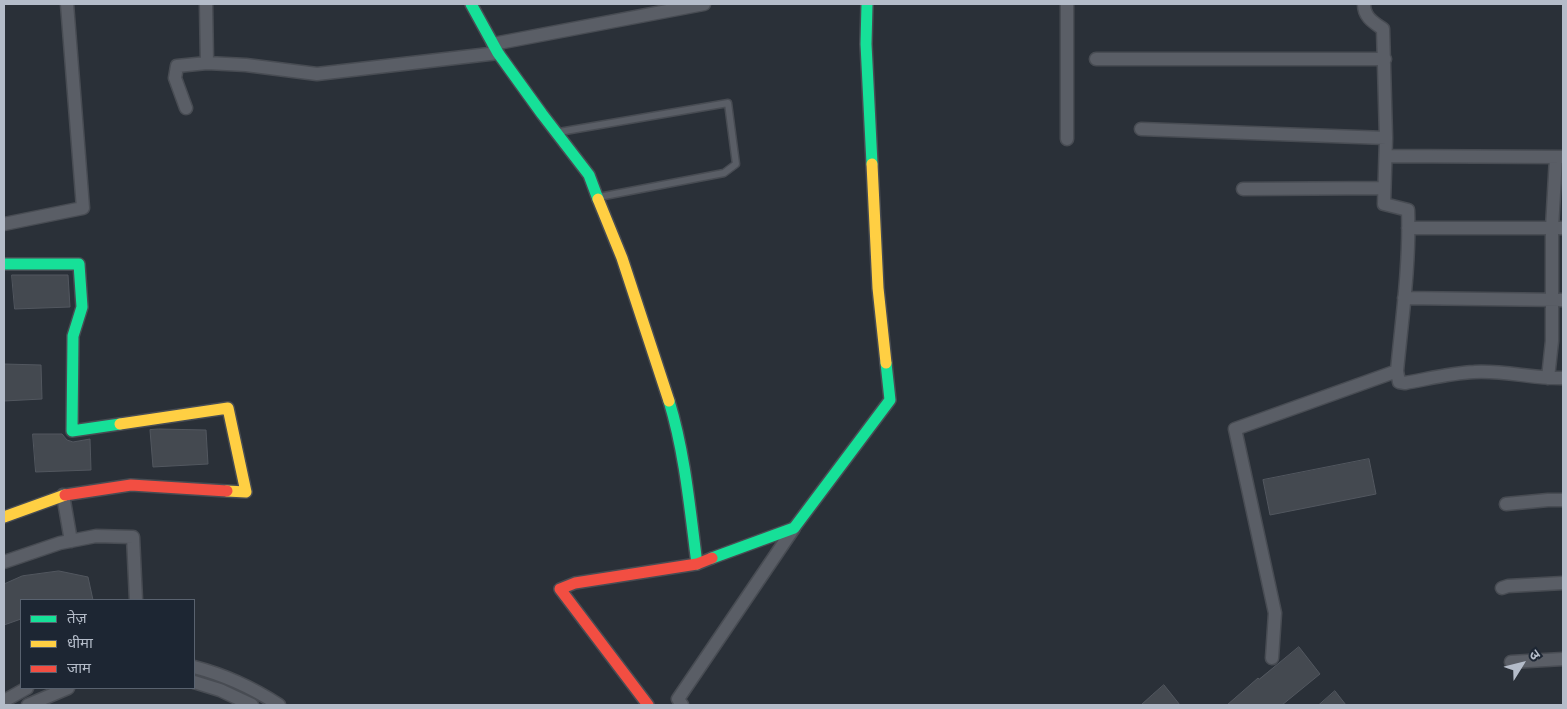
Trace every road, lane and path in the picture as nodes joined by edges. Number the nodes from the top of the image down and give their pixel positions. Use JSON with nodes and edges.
{"nodes":[{"id":1,"x":67,"y":4,"type":"edge"},
{"id":2,"x":206,"y":4,"type":"edge"},
{"id":3,"x":471,"y":4,"type":"edge"},
{"id":4,"x":704,"y":4,"type":"edge"},
{"id":5,"x":867,"y":4,"type":"edge"},
{"id":6,"x":1067,"y":4,"type":"edge"},
{"id":7,"x":1364,"y":4,"type":"edge"},
{"id":8,"x":496,"y":49,"type":"junction"},
{"id":9,"x":1384,"y":59,"type":"junction"},
{"id":10,"x":1096,"y":60,"type":"dead end"},
{"id":11,"x":207,"y":63,"type":"junction"},
{"id":12,"x":186,"y":108,"type":"dead end"},
{"id":13,"x":1141,"y":129,"type":"dead end"},
{"id":14,"x":558,"y":133,"type":"junction"},
{"id":15,"x":1067,"y":138,"type":"dead end"},
{"id":16,"x":1386,"y":138,"type":"junction"},
{"id":17,"x":1386,"y":156,"type":"junction"},
{"id":18,"x":1560,"y":157,"type":"edge"},
{"id":19,"x":1384,"y":188,"type":"junction"},
{"id":20,"x":1243,"y":189,"type":"dead end"},
{"id":21,"x":598,"y":197,"type":"junction"},
{"id":22,"x":4,"y":224,"type":"edge"},
{"id":23,"x":1408,"y":228,"type":"junction"},
{"id":24,"x":1558,"y":228,"type":"edge"},
{"id":25,"x":4,"y":264,"type":"edge"},
{"id":26,"x":1404,"y":298,"type":"junction"},
{"id":27,"x":1558,"y":300,"type":"edge"},
{"id":28,"x":1397,"y":371,"type":"junction"},
{"id":29,"x":1548,"y":378,"type":"junction"},
{"id":30,"x":1563,"y":378,"type":"edge"},
{"id":31,"x":63,"y":496,"type":"junction"},
{"id":32,"x":1563,"y":500,"type":"edge"},
{"id":33,"x":1506,"y":504,"type":"dead end"},
{"id":34,"x":4,"y":517,"type":"edge"},
{"id":35,"x":794,"y":528,"type":"junction"},
{"id":36,"x":71,"y":541,"type":"junction"},
{"id":37,"x":4,"y":562,"type":"edge"},
{"id":38,"x":697,"y":564,"type":"junction"},
{"id":39,"x":1563,"y":583,"type":"edge"},
{"id":40,"x":1502,"y":588,"type":"dead end"},
{"id":41,"x":136,"y":599,"type":"edge"},
{"id":42,"x":1272,"y":658,"type":"dead end"},
{"id":43,"x":1563,"y":659,"type":"edge"},
{"id":44,"x":1511,"y":662,"type":"dead end"},
{"id":45,"x":195,"y":667,"type":"edge"},
{"id":46,"x":195,"y":682,"type":"edge"},
{"id":47,"x":25,"y":689,"type":"edge"},
{"id":48,"x":66,"y":689,"type":"edge"},
{"id":49,"x":4,"y":701,"type":"edge"},
{"id":50,"x":28,"y":705,"type":"edge"},
{"id":51,"x":252,"y":705,"type":"edge"},
{"id":52,"x":280,"y":705,"type":"edge"},
{"id":53,"x":648,"y":705,"type":"edge"},
{"id":54,"x":682,"y":705,"type":"edge"}],
"edges":[{"from":1,"to":22,"type":"street"},
{"from":2,"to":11,"type":"street"},
{"from":3,"to":8,"type":"street"},
{"from":4,"to":8,"type":"street"},
{"from":5,"to":35,"type":"street"},
{"from":6,"to":15,"type":"street"},
{"from":7,"to":9,"type":"street"},
{"from":8,"to":11,"type":"street"},
{"from":8,"to":14,"type":"street"},
{"from":9,"to":10,"type":"street"},
{"from":9,"to":16,"type":"street"},
{"from":11,"to":12,"type":"street"},
{"from":13,"to":16,"type":"street"},
{"from":14,"to":21,"type":"street"},
{"from":14,"to":21,"type":"lane"},
{"from":16,"to":17,"type":"street"},
{"from":17,"to":18,"type":"street"},
{"from":17,"to":19,"type":"street"},
{"from":18,"to":24,"type":"street"},
{"from":19,"to":20,"type":"street"},
{"from":19,"to":23,"type":"street"},
{"from":21,"to":38,"type":"street"},
{"from":23,"to":24,"type":"street"},
{"from":23,"to":26,"type":"street"},
{"from":24,"to":27,"type":"street"},
{"from":25,"to":31,"type":"street"},
{"from":26,"to":27,"type":"street"},
{"from":26,"to":28,"type":"street"},
{"from":27,"to":29,"type":"street"},
{"from":28,"to":29,"type":"street"},
{"from":28,"to":42,"type":"street"},
{"from":29,"to":30,"type":"street"},
{"from":31,"to":34,"type":"street"},
{"from":31,"to":36,"type":"street"},
{"from":32,"to":33,"type":"street"},
{"from":35,"to":38,"type":"street"},
{"from":35,"to":54,"type":"street"},
{"from":36,"to":37,"type":"street"},
{"from":36,"to":41,"type":"street"},
{"from":38,"to":53,"type":"street"},
{"from":39,"to":40,"type":"street"},
{"from":43,"to":44,"type":"street"},
{"from":45,"to":52,"type":"street"},
{"from":46,"to":51,"type":"street"},
{"from":47,"to":49,"type":"street"},
{"from":48,"to":50,"type":"street"}]}
